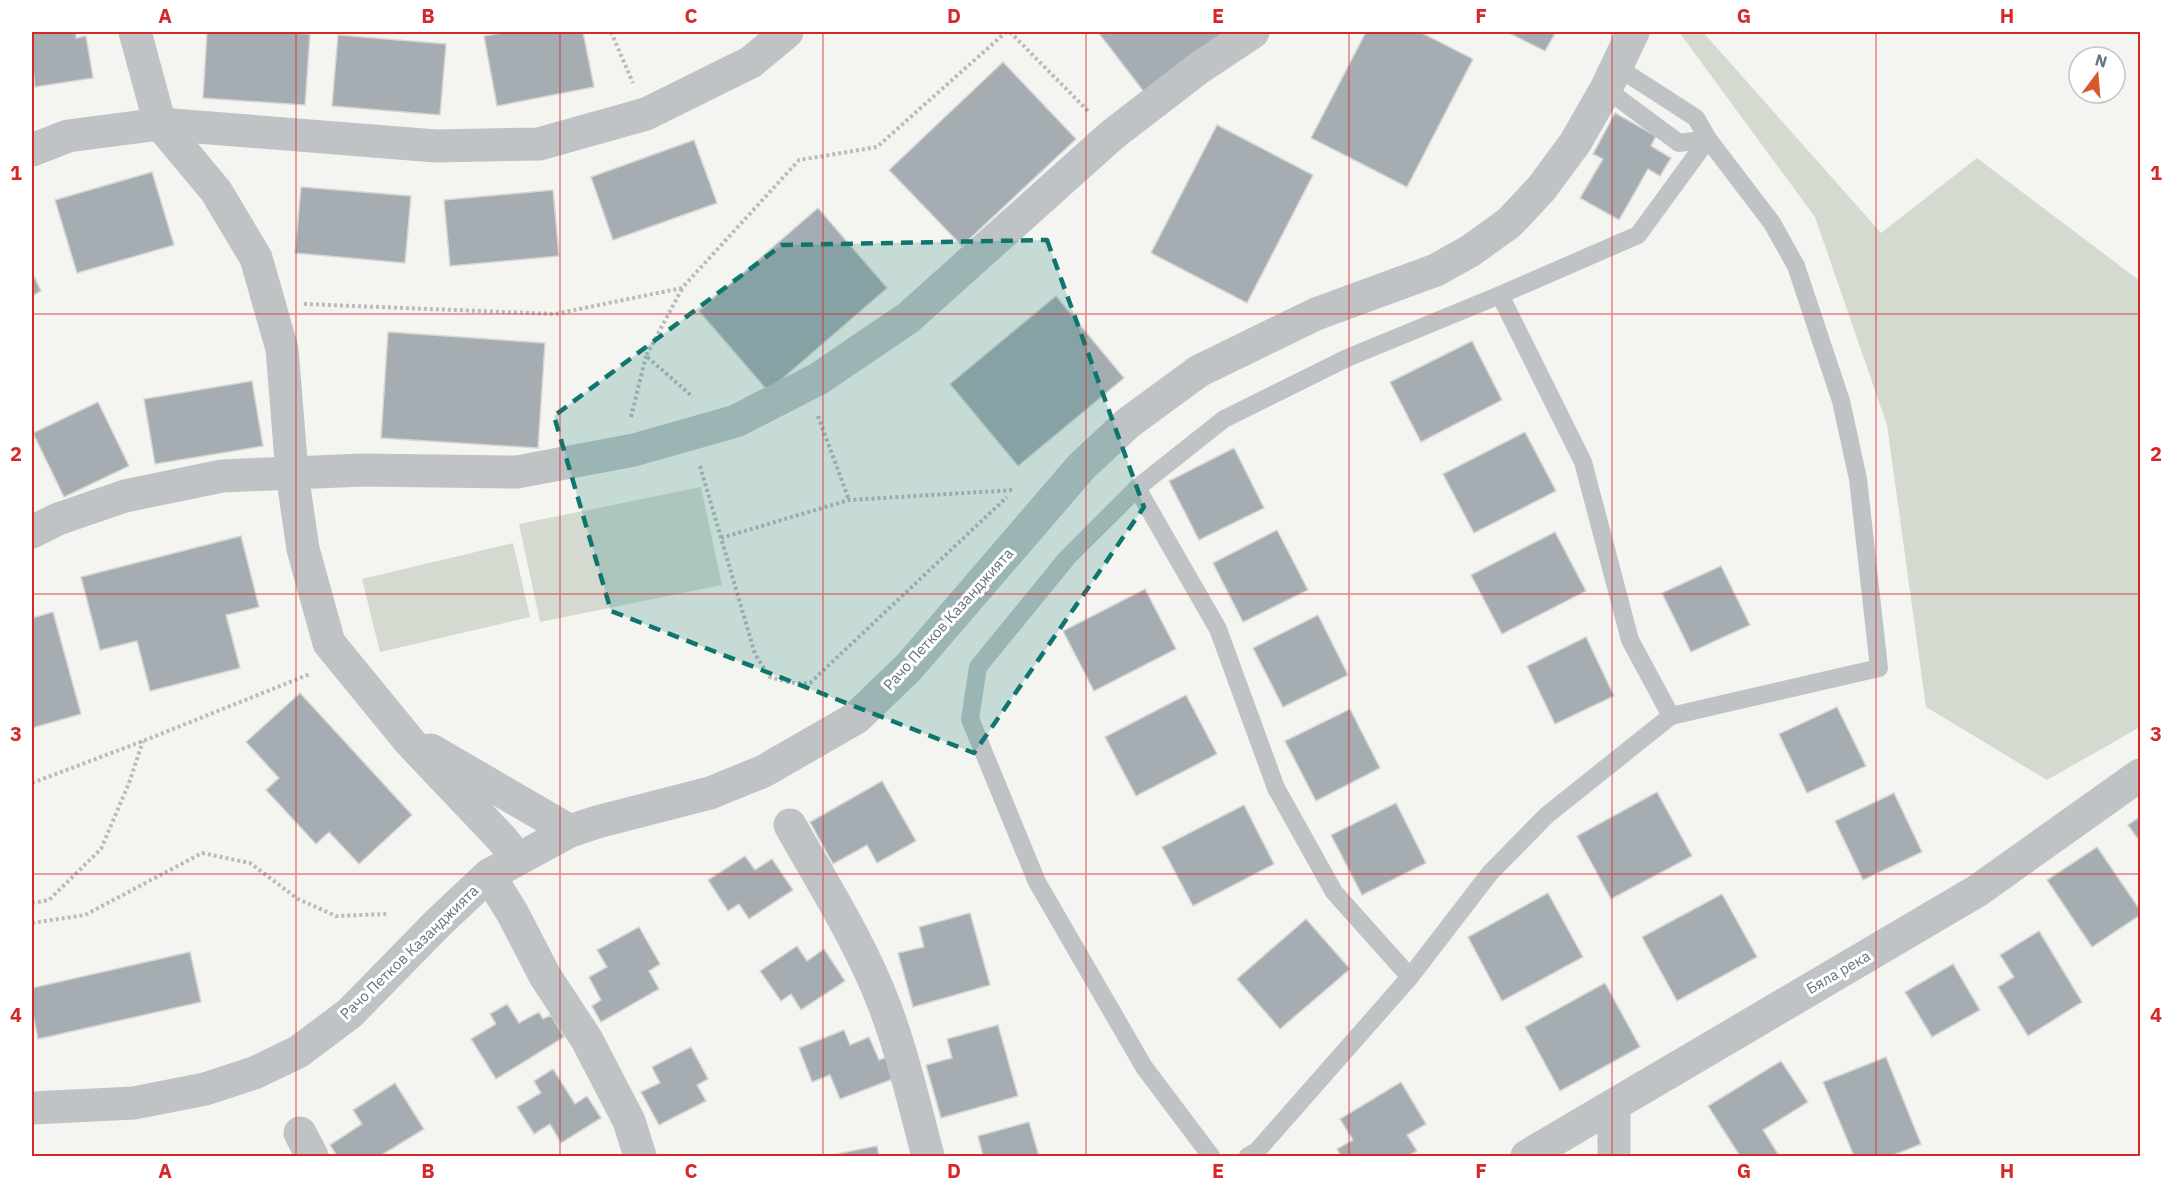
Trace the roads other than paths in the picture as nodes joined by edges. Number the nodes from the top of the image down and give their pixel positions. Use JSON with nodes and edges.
{"nodes":[{"id":1,"x":135,"y":32,"type":"edge"},
{"id":2,"x":787,"y":32,"type":"edge"},
{"id":3,"x":1253,"y":32,"type":"edge"},
{"id":4,"x":1633,"y":32,"type":"edge"},
{"id":5,"x":1612,"y":78,"type":"junction"},
{"id":6,"x":160,"y":124,"type":"junction"},
{"id":7,"x":1708,"y":139,"type":"junction"},
{"id":8,"x":32,"y":150,"type":"edge"},
{"id":9,"x":1500,"y":295,"type":"junction"},
{"id":10,"x":292,"y":473,"type":"junction"},
{"id":11,"x":1137,"y":488,"type":"junction"},
{"id":12,"x":32,"y":532,"type":"edge"},
{"id":13,"x":1671,"y":716,"type":"junction"},
{"id":14,"x":410,"y":742,"type":"junction"},
{"id":15,"x":2140,"y":775,"type":"edge"},
{"id":16,"x":790,"y":825,"type":"dead end"},
{"id":17,"x":570,"y":831,"type":"junction"},
{"id":18,"x":518,"y":860,"type":"junction"},
{"id":19,"x":489,"y":875,"type":"junction"},
{"id":20,"x":1410,"y":977,"type":"junction"},
{"id":21,"x":1614,"y":1107,"type":"junction"},
{"id":22,"x":32,"y":1108,"type":"edge"},
{"id":23,"x":640,"y":1156,"type":"edge"},
{"id":24,"x":928,"y":1156,"type":"edge"},
{"id":25,"x":1211,"y":1156,"type":"edge"},
{"id":26,"x":1248,"y":1156,"type":"edge"},
{"id":27,"x":1527,"y":1156,"type":"edge"},
{"id":28,"x":1614,"y":1156,"type":"edge"}],
"edges":[{"from":1,"to":6,"type":"street"},
{"from":2,"to":6,"type":"street"},
{"from":3,"to":10,"type":"street"},
{"from":4,"to":5,"type":"street","name":"Рачо Петков Казанджията"},
{"from":5,"to":7,"type":"lane"},
{"from":5,"to":7,"type":"lane"},
{"from":5,"to":17,"type":"street","name":"Рачо Петков Казанджията"},
{"from":6,"to":8,"type":"street"},
{"from":6,"to":10,"type":"street"},
{"from":7,"to":9,"type":"lane"},
{"from":7,"to":13,"type":"lane"},
{"from":9,"to":11,"type":"lane"},
{"from":9,"to":13,"type":"lane"},
{"from":10,"to":12,"type":"street"},
{"from":10,"to":14,"type":"street"},
{"from":11,"to":20,"type":"lane"},
{"from":11,"to":25,"type":"lane"},
{"from":13,"to":20,"type":"lane"},
{"from":14,"to":17,"type":"street"},
{"from":14,"to":18,"type":"street"},
{"from":15,"to":21,"type":"street","name":"Бяла река"},
{"from":16,"to":24,"type":"street"},
{"from":17,"to":18,"type":"street","name":"Рачо Петков Казанджията"},
{"from":18,"to":19,"type":"street","name":"Рачо Петков Казанджията"},
{"from":19,"to":22,"type":"street","name":"Рачо Петков Казанджията"},
{"from":19,"to":23,"type":"street"},
{"from":20,"to":26,"type":"lane"},
{"from":21,"to":27,"type":"street","name":"Бяла река"},
{"from":21,"to":28,"type":"street"}]}
